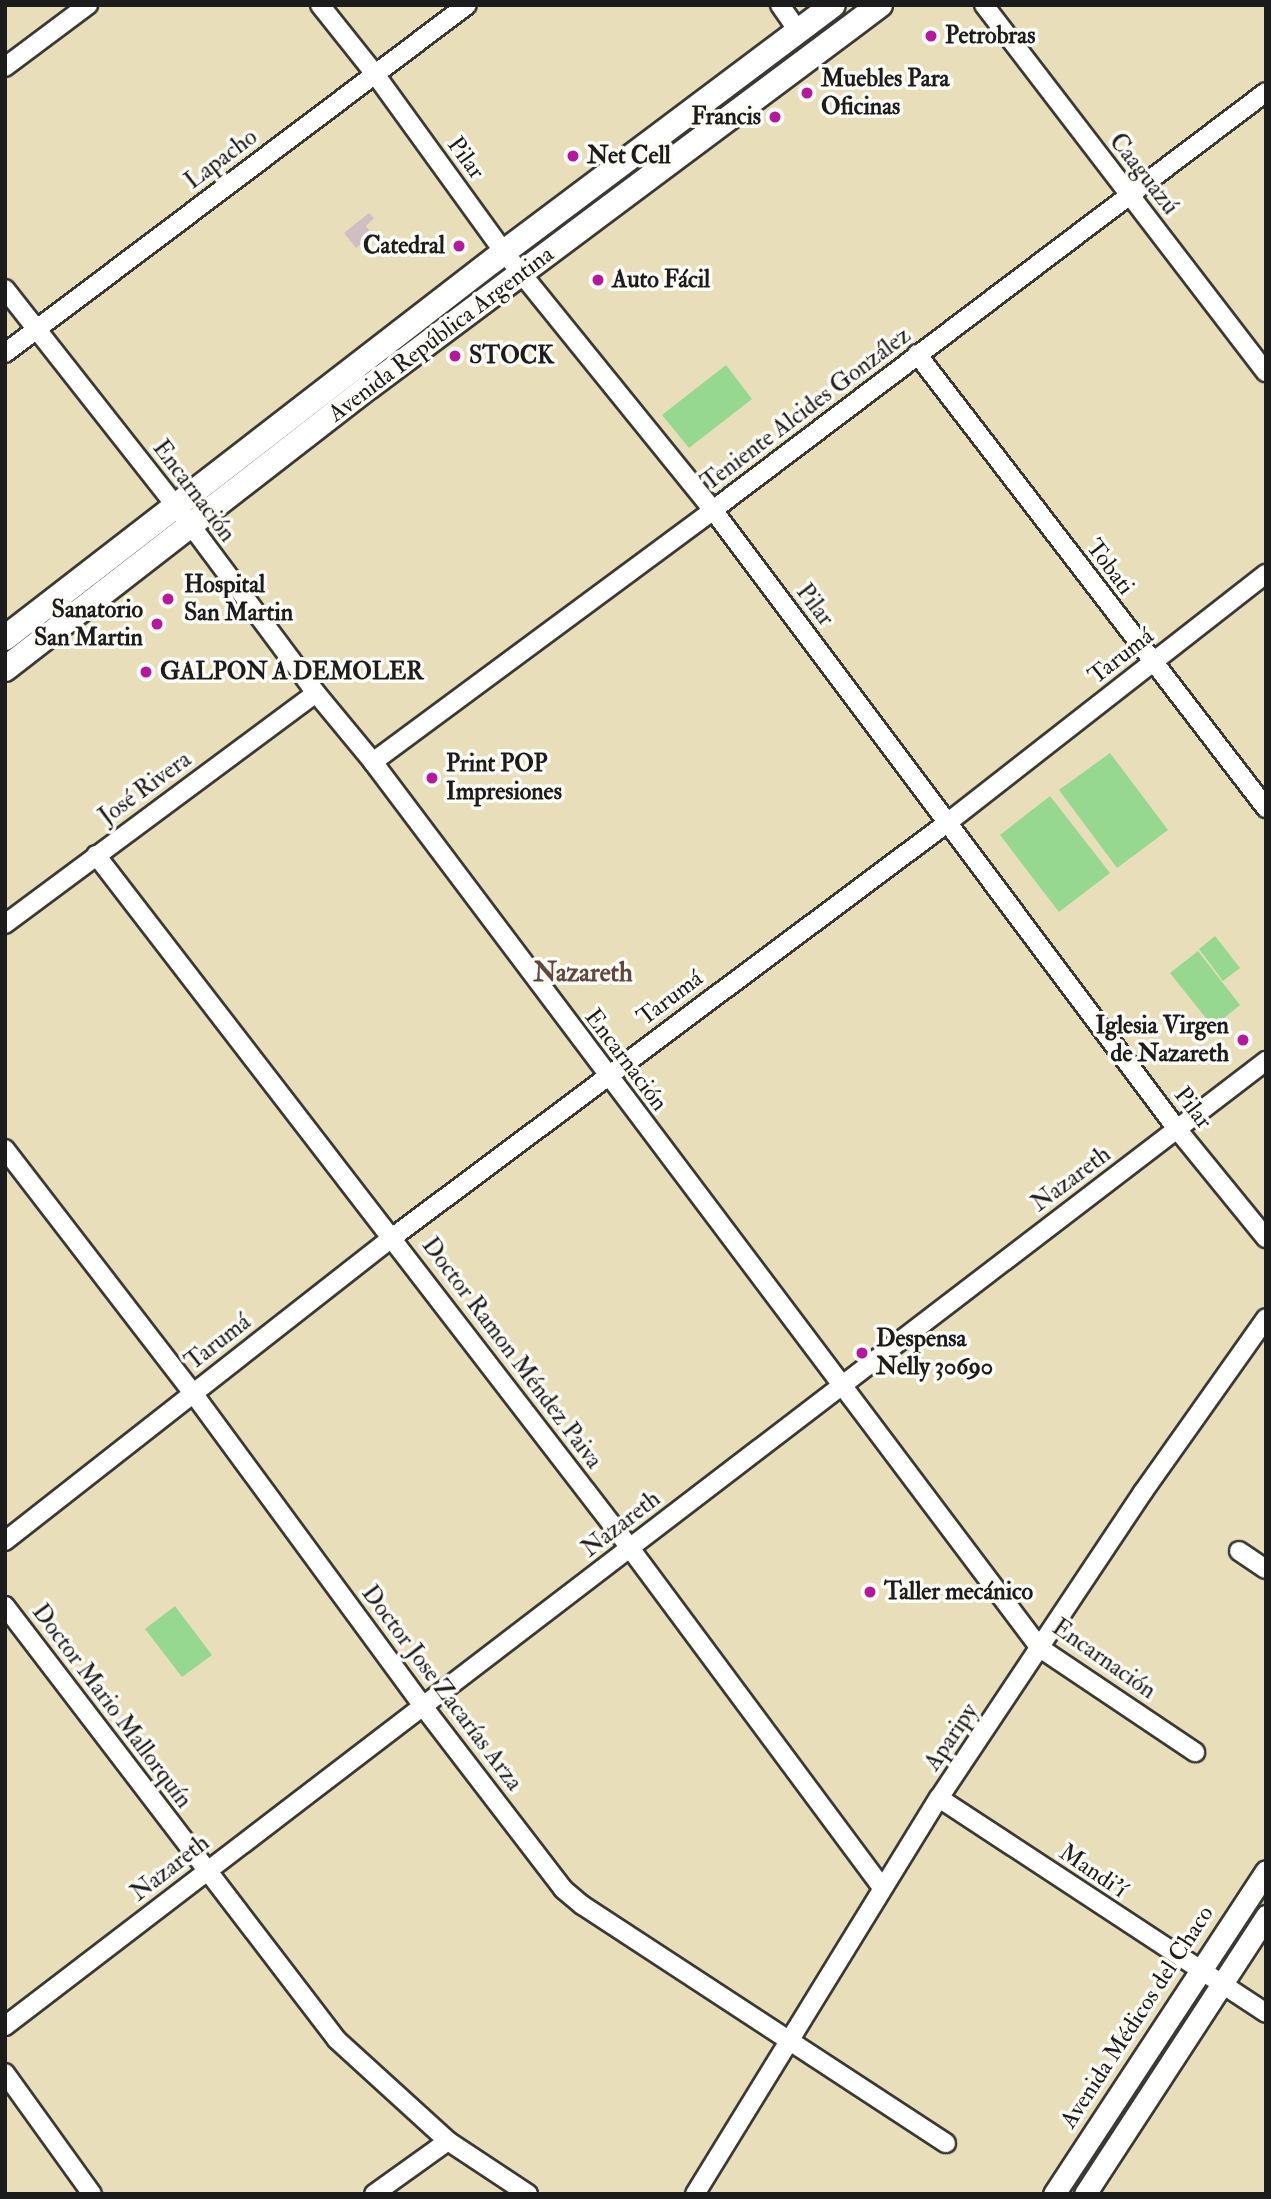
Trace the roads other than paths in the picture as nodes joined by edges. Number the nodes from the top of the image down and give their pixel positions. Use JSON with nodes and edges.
{"nodes":[{"id":1,"x":88,"y":5,"type":"edge"},
{"id":2,"x":320,"y":5,"type":"edge"},
{"id":3,"x":467,"y":5,"type":"edge"},
{"id":4,"x":780,"y":5,"type":"edge"},
{"id":5,"x":833,"y":5,"type":"edge"},
{"id":6,"x":880,"y":5,"type":"edge"},
{"id":7,"x":984,"y":5,"type":"edge"},
{"id":8,"x":798,"y":31,"type":"junction"},
{"id":9,"x":5,"y":67,"type":"edge"},
{"id":10,"x":375,"y":74,"type":"junction"},
{"id":11,"x":1266,"y":92,"type":"edge"},
{"id":12,"x":1130,"y":197,"type":"junction"},
{"id":13,"x":504,"y":252,"type":"junction"},
{"id":14,"x":521,"y":274,"type":"junction"},
{"id":15,"x":5,"y":289,"type":"edge"},
{"id":16,"x":38,"y":328,"type":"junction"},
{"id":17,"x":5,"y":353,"type":"edge"},
{"id":18,"x":917,"y":355,"type":"junction"},
{"id":19,"x":1266,"y":372,"type":"edge"},
{"id":20,"x":713,"y":510,"type":"junction"},
{"id":21,"x":183,"y":516,"type":"junction"},
{"id":22,"x":1266,"y":574,"type":"edge"},
{"id":23,"x":5,"y":638,"type":"edge"},
{"id":24,"x":1152,"y":662,"type":"junction"},
{"id":25,"x":5,"y":669,"type":"edge"},
{"id":26,"x":316,"y":693,"type":"junction"},
{"id":27,"x":373,"y":762,"type":"junction"},
{"id":28,"x":1266,"y":808,"type":"edge"},
{"id":29,"x":947,"y":822,"type":"junction"},
{"id":30,"x":96,"y":855,"type":"junction"},
{"id":31,"x":5,"y":923,"type":"edge"},
{"id":32,"x":1266,"y":1061,"type":"edge"},
{"id":33,"x":607,"y":1075,"type":"junction"},
{"id":34,"x":1177,"y":1129,"type":"junction"},
{"id":35,"x":5,"y":1149,"type":"edge"},
{"id":36,"x":393,"y":1237,"type":"junction"},
{"id":37,"x":1266,"y":1238,"type":"edge"},
{"id":38,"x":1266,"y":1318,"type":"edge"},
{"id":39,"x":839,"y":1385,"type":"junction"},
{"id":40,"x":192,"y":1393,"type":"junction"},
{"id":41,"x":5,"y":1541,"type":"edge"},
{"id":42,"x":630,"y":1548,"type":"junction"},
{"id":43,"x":1239,"y":1552,"type":"dead end"},
{"id":44,"x":1266,"y":1569,"type":"edge"},
{"id":45,"x":5,"y":1606,"type":"edge"},
{"id":46,"x":1040,"y":1648,"type":"junction"},
{"id":47,"x":422,"y":1705,"type":"junction"},
{"id":48,"x":1195,"y":1752,"type":"dead end"},
{"id":49,"x":939,"y":1798,"type":"junction"},
{"id":50,"x":1266,"y":1871,"type":"edge"},
{"id":51,"x":206,"y":1872,"type":"junction"},
{"id":52,"x":882,"y":1887,"type":"junction"},
{"id":53,"x":1266,"y":1916,"type":"edge"},
{"id":54,"x":1198,"y":1970,"type":"junction"},
{"id":55,"x":1222,"y":1983,"type":"junction"},
{"id":56,"x":1266,"y":2013,"type":"edge"},
{"id":57,"x":5,"y":2026,"type":"edge"},
{"id":58,"x":791,"y":2040,"type":"junction"},
{"id":59,"x":5,"y":2073,"type":"edge"},
{"id":60,"x":448,"y":2141,"type":"junction"},
{"id":61,"x":946,"y":2143,"type":"dead end"},
{"id":62,"x":92,"y":2194,"type":"edge"},
{"id":63,"x":374,"y":2194,"type":"edge"},
{"id":64,"x":528,"y":2194,"type":"edge"},
{"id":65,"x":695,"y":2194,"type":"edge"},
{"id":66,"x":1054,"y":2194,"type":"edge"},
{"id":67,"x":1085,"y":2194,"type":"edge"}],
"edges":[{"from":1,"to":9,"type":"street"},
{"from":2,"to":10,"type":"street","name":"Pilar"},
{"from":3,"to":10,"type":"street","name":"Lapacho"},
{"from":4,"to":8,"type":"street"},
{"from":5,"to":8,"type":"highway","name":"Avenida República Argentina"},
{"from":6,"to":14,"type":"highway","name":"Avenida República Argentina"},
{"from":7,"to":12,"type":"street","name":"Caaguazú"},
{"from":8,"to":13,"type":"highway","name":"Avenida República Argentina"},
{"from":10,"to":13,"type":"street","name":"Pilar"},
{"from":10,"to":16,"type":"street","name":"Lapacho"},
{"from":11,"to":12,"type":"street","name":"Teniente Alcides González"},
{"from":12,"to":18,"type":"street","name":"Teniente Alcides González"},
{"from":12,"to":19,"type":"street","name":"Caaguazú"},
{"from":13,"to":14,"type":"street","name":"Pilar"},
{"from":13,"to":21,"type":"highway","name":"Avenida República Argentina"},
{"from":14,"to":20,"type":"street","name":"Pilar"},
{"from":14,"to":21,"type":"highway","name":"Avenida República Argentina"},
{"from":15,"to":16,"type":"street","name":"Encarnación"},
{"from":16,"to":17,"type":"street","name":"Lapacho"},
{"from":16,"to":21,"type":"street","name":"Encarnación"},
{"from":18,"to":20,"type":"street","name":"Teniente Alcides González"},
{"from":18,"to":24,"type":"street","name":"Tobati"},
{"from":20,"to":27,"type":"street","name":"Teniente Alcides González"},
{"from":20,"to":29,"type":"street","name":"Pilar"},
{"from":21,"to":23,"type":"highway","name":"Avenida República Argentina"},
{"from":21,"to":25,"type":"highway","name":"Avenida República Argentina"},
{"from":21,"to":26,"type":"street","name":"Encarnación"},
{"from":22,"to":24,"type":"street","name":"Tarumá"},
{"from":24,"to":28,"type":"street","name":"Tobati"},
{"from":24,"to":29,"type":"street","name":"Tarumá"},
{"from":26,"to":27,"type":"street","name":"Encarnación"},
{"from":26,"to":30,"type":"street","name":"José Rivera"},
{"from":27,"to":33,"type":"street","name":"Encarnación"},
{"from":29,"to":33,"type":"street","name":"Tarumá"},
{"from":29,"to":34,"type":"street","name":"Pilar"},
{"from":30,"to":31,"type":"street","name":"José Rivera"},
{"from":30,"to":36,"type":"street","name":"Doctor Ramon Méndez Paiva"},
{"from":32,"to":34,"type":"street","name":"Nazareth"},
{"from":33,"to":36,"type":"street","name":"Tarumá"},
{"from":33,"to":39,"type":"street","name":"Encarnación"},
{"from":34,"to":37,"type":"street","name":"Pilar"},
{"from":34,"to":39,"type":"street","name":"Nazareth"},
{"from":35,"to":40,"type":"street","name":"Doctor Jose Zacarías Arza"},
{"from":36,"to":40,"type":"street","name":"Tarumá"},
{"from":36,"to":42,"type":"street","name":"Doctor Ramon Méndez Paiva"},
{"from":38,"to":46,"type":"street","name":"Aparipy"},
{"from":39,"to":42,"type":"street","name":"Nazareth"},
{"from":39,"to":46,"type":"street","name":"Encarnación"},
{"from":40,"to":41,"type":"street","name":"Tarumá"},
{"from":40,"to":47,"type":"street","name":"Doctor Jose Zacarías Arza"},
{"from":42,"to":47,"type":"street","name":"Nazareth"},
{"from":42,"to":52,"type":"street","name":"Doctor Ramon Méndez Paiva"},
{"from":43,"to":44,"type":"street"},
{"from":45,"to":51,"type":"street","name":"Doctor Mario Mallorquín"},
{"from":46,"to":48,"type":"street","name":"Encarnación"},
{"from":46,"to":49,"type":"street","name":"Aparipy"},
{"from":47,"to":51,"type":"street","name":"Nazareth"},
{"from":47,"to":58,"type":"street","name":"Doctor Jose Zacarías Arza"},
{"from":49,"to":52,"type":"street","name":"Aparipy"},
{"from":49,"to":54,"type":"street","name":"Mandi'í"},
{"from":50,"to":54,"type":"main road","name":"Avenida Médicos del Chaco"},
{"from":51,"to":57,"type":"street","name":"Nazareth"},
{"from":51,"to":60,"type":"street","name":"Doctor Mario Mallorquín"},
{"from":52,"to":58,"type":"street","name":"Aparipy"},
{"from":53,"to":55,"type":"main road"},
{"from":54,"to":55,"type":"street","name":"Mandi'í"},
{"from":54,"to":66,"type":"main road","name":"Avenida Médicos del Chaco"},
{"from":55,"to":56,"type":"street","name":"Mandi'í"},
{"from":55,"to":67,"type":"main road"},
{"from":58,"to":61,"type":"street","name":"Doctor Jose Zacarías Arza"},
{"from":58,"to":65,"type":"street","name":"Aparipy"},
{"from":59,"to":62,"type":"street"},
{"from":60,"to":63,"type":"street"},
{"from":60,"to":64,"type":"street","name":"Doctor Mario Mallorquín"}]}
